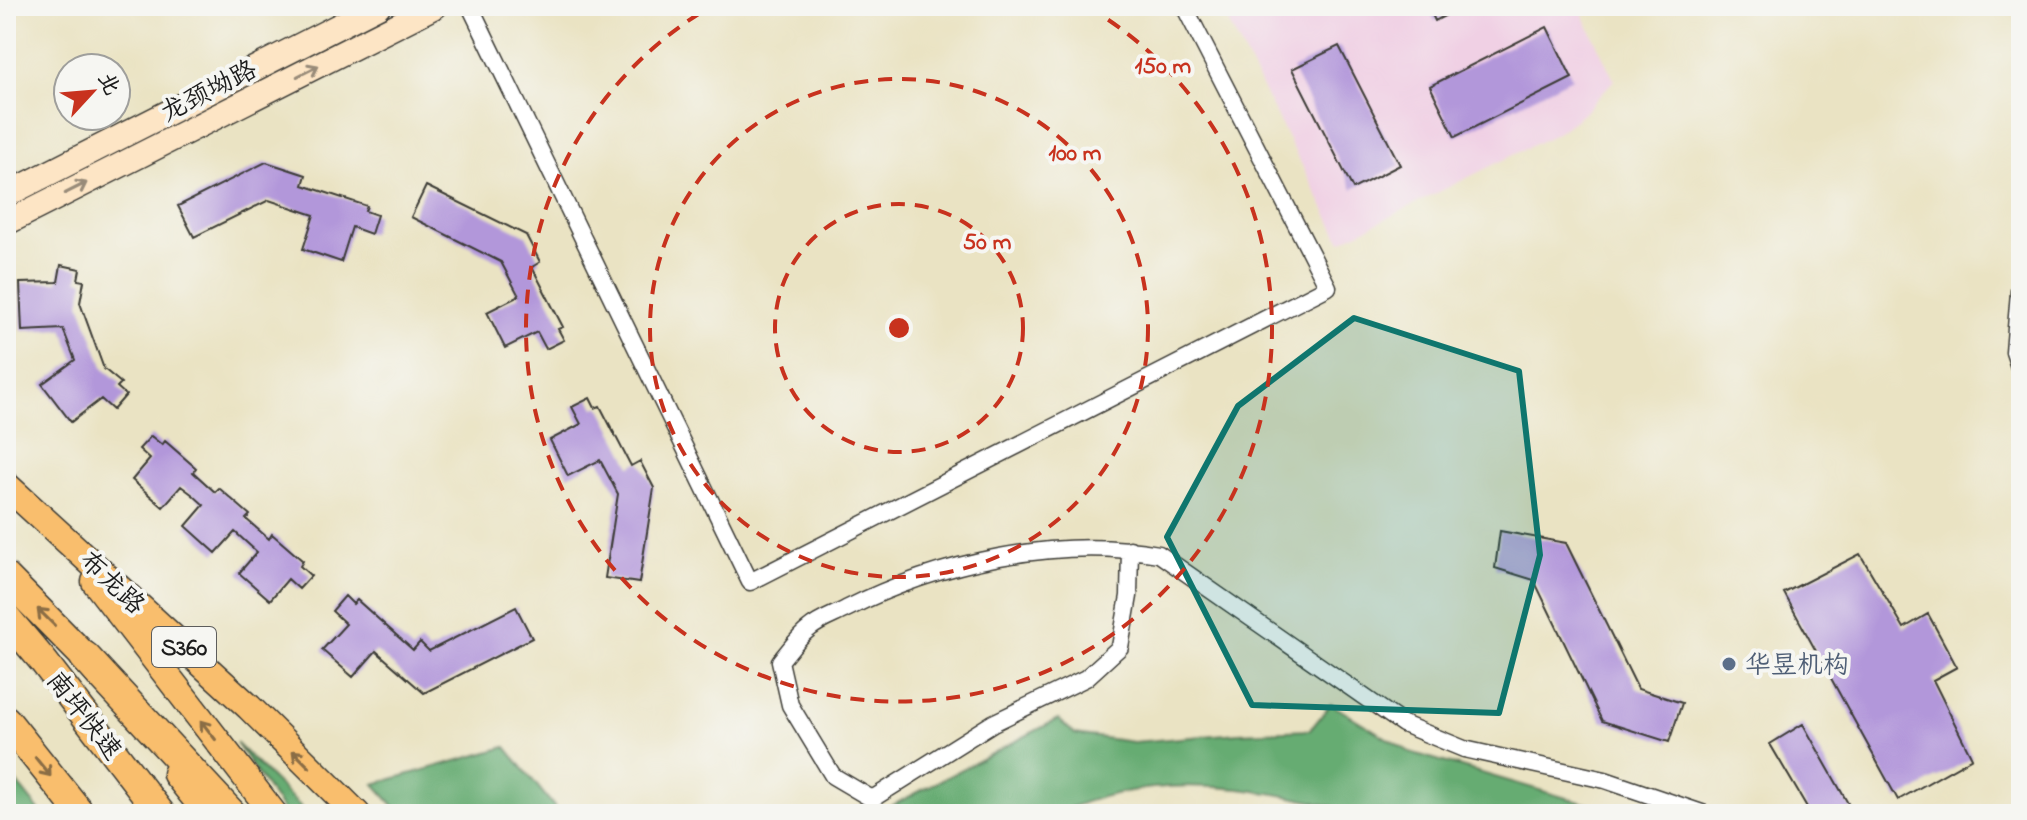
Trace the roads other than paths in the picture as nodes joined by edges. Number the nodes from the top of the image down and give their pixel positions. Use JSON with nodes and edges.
{"nodes":[{"id":1,"x":378,"y":6,"type":"edge"},
{"id":2,"x":435,"y":6,"type":"edge"},
{"id":3,"x":470,"y":6,"type":"edge"},
{"id":4,"x":1184,"y":6,"type":"edge"},
{"id":5,"x":6,"y":195,"type":"edge"},
{"id":6,"x":6,"y":223,"type":"edge"},
{"id":7,"x":2021,"y":268,"type":"edge"},
{"id":8,"x":2021,"y":373,"type":"edge"},
{"id":9,"x":6,"y":485,"type":"edge"},
{"id":10,"x":40,"y":515,"type":"junction"},
{"id":11,"x":1130,"y":549,"type":"junction"},
{"id":12,"x":6,"y":577,"type":"edge"},
{"id":13,"x":6,"y":617,"type":"edge"},
{"id":14,"x":85,"y":657,"type":"junction"},
{"id":15,"x":6,"y":720,"type":"edge"},
{"id":16,"x":81,"y":814,"type":"edge"},
{"id":17,"x":161,"y":814,"type":"edge"},
{"id":18,"x":209,"y":814,"type":"edge"},
{"id":19,"x":231,"y":814,"type":"edge"},
{"id":20,"x":274,"y":814,"type":"edge"},
{"id":21,"x":357,"y":814,"type":"edge"},
{"id":22,"x":1705,"y":814,"type":"edge"}],
"edges":[{"from":1,"to":5,"type":"main road","name":"龙颈坳路"},
{"from":6,"to":2,"type":"main road","name":"龙颈坳路","one_way":true},
{"from":3,"to":4,"type":"street"},
{"from":7,"to":8,"type":"street"},
{"from":9,"to":10,"type":"main road","name":"布龙路","number":"S360"},
{"from":20,"to":10,"type":"main road","one_way":true},
{"from":21,"to":10,"type":"main road","name":"布龙路","number":"S360","one_way":true},
{"from":11,"to":11,"type":"street"},
{"from":11,"to":22,"type":"street"},
{"from":14,"to":12,"type":"highway","one_way":true},
{"from":13,"to":17,"type":"highway","name":"南坪快速"},
{"from":14,"to":18,"type":"highway"},
{"from":14,"to":19,"type":"highway"},
{"from":15,"to":16,"type":"highway","one_way":true}]}
